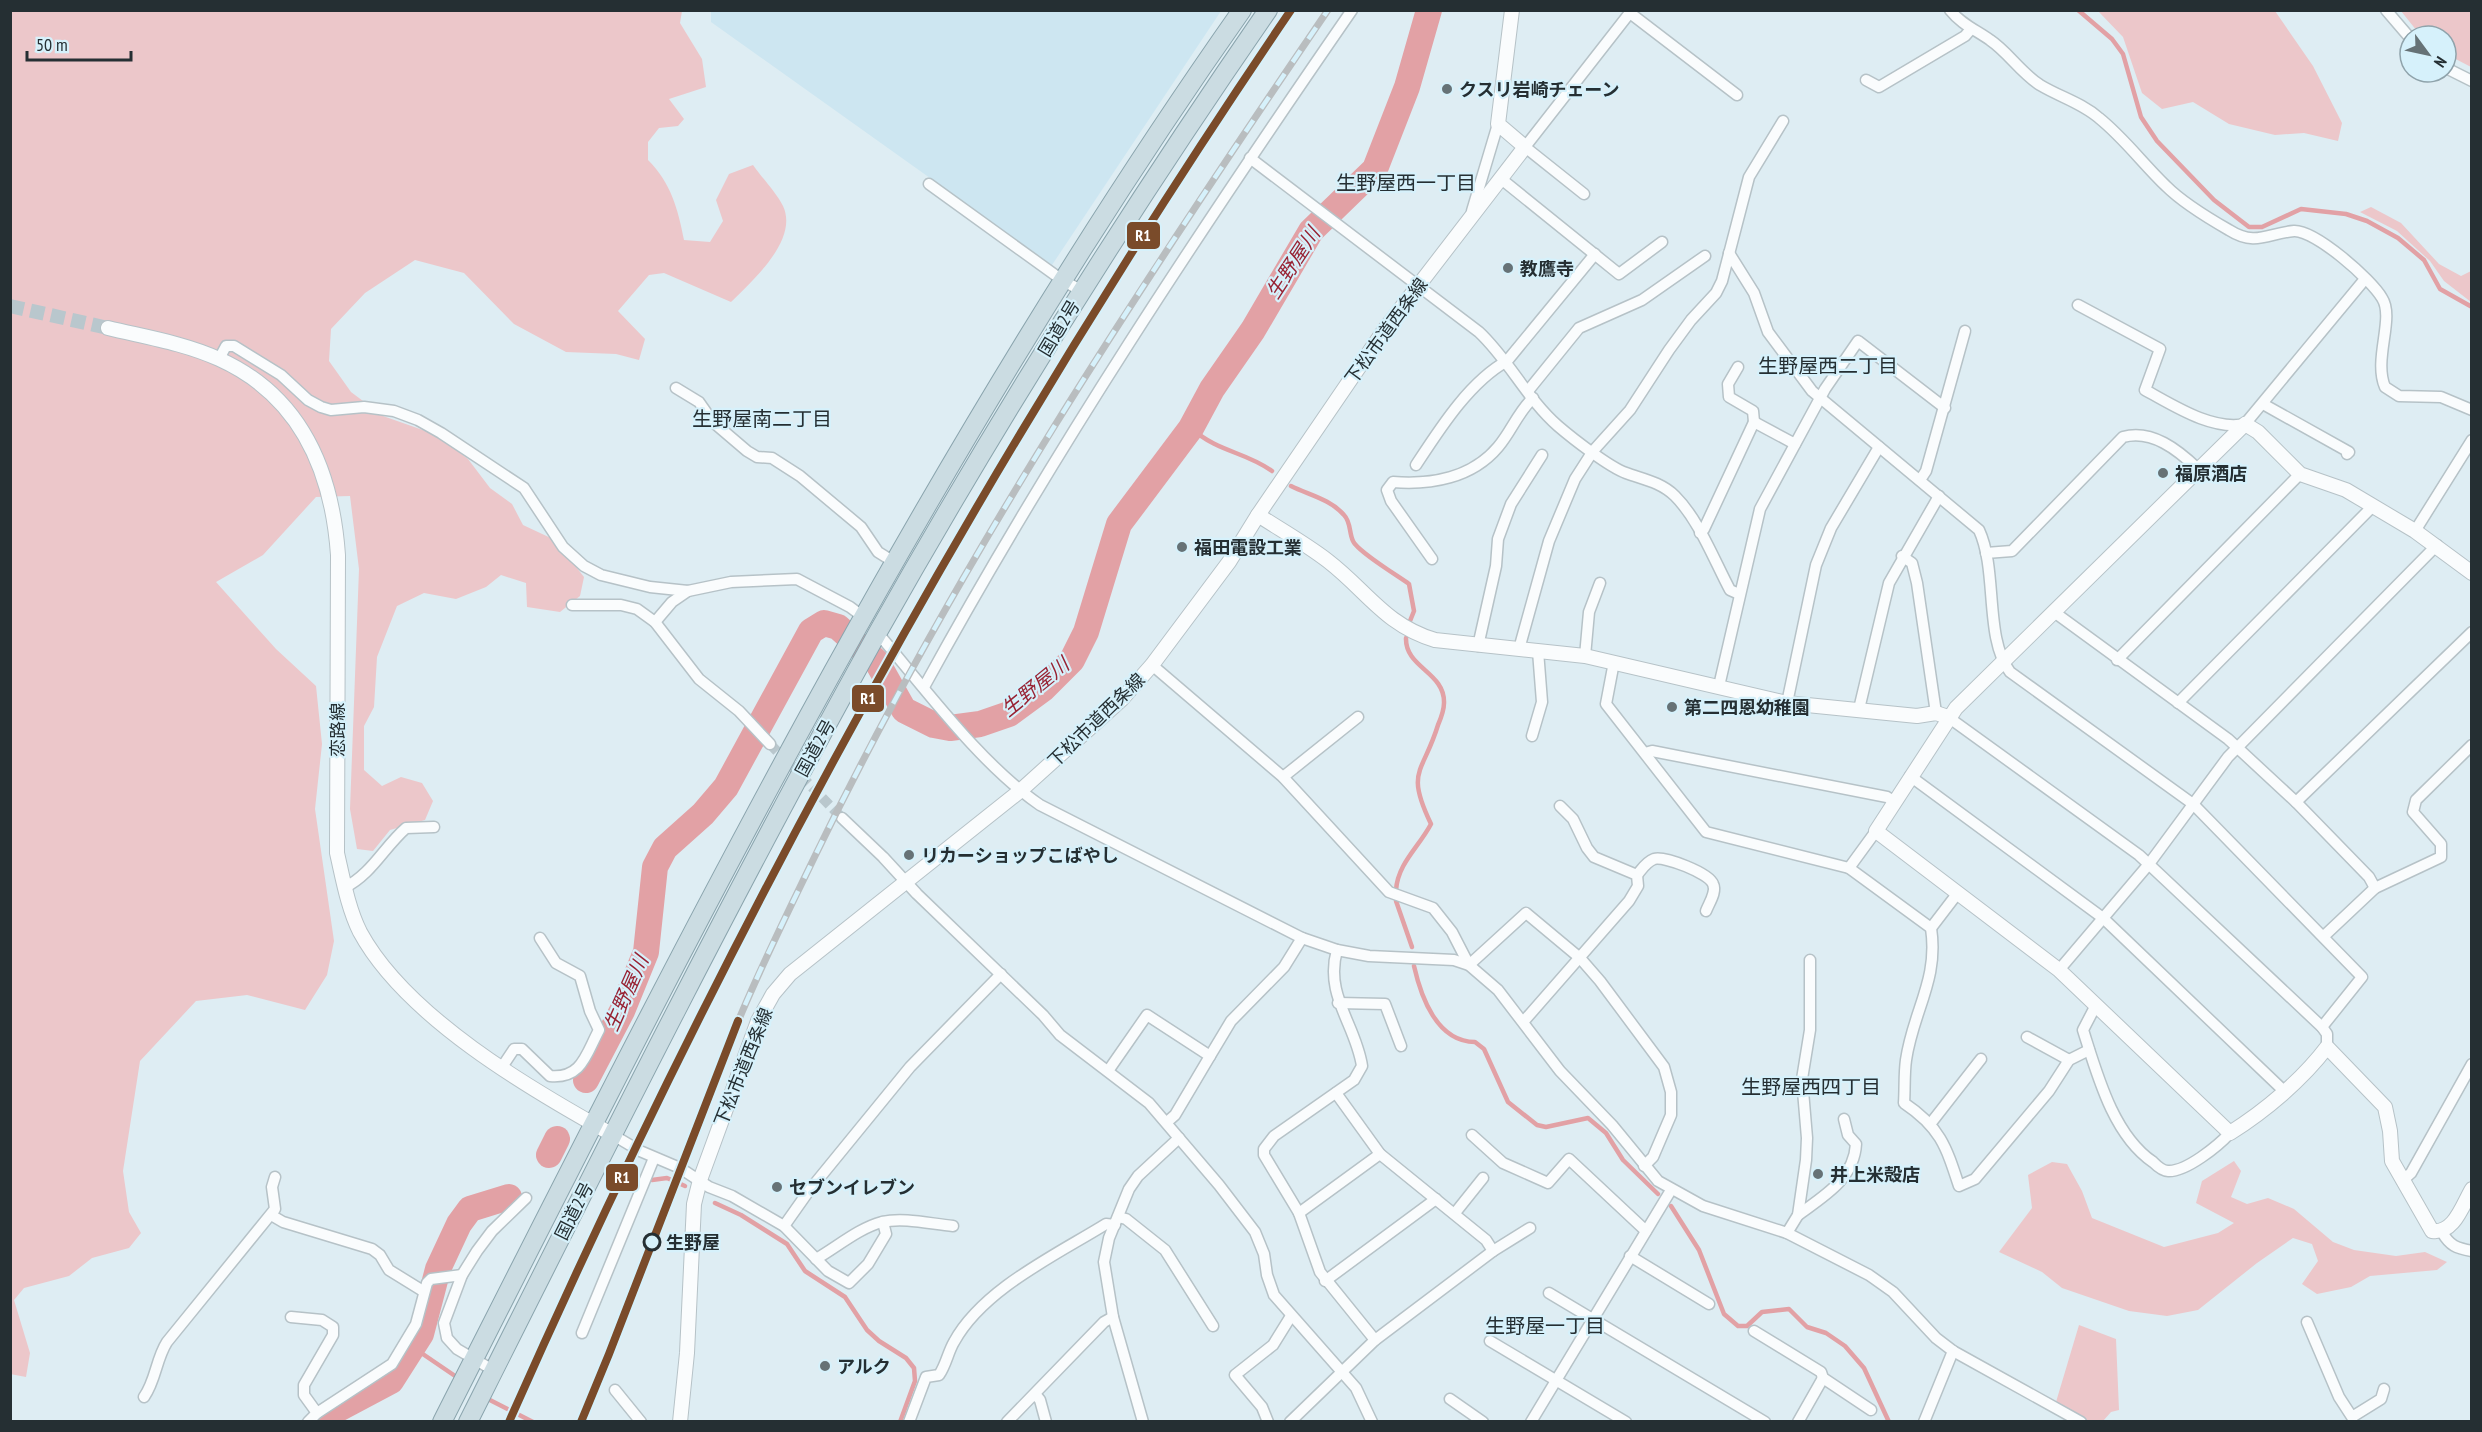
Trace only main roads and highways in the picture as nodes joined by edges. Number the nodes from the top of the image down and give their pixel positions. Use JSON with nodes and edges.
{"nodes":[{"id":1,"x":1242,"y":10,"type":"edge"},
{"id":2,"x":1268,"y":10,"type":"edge"},
{"id":3,"x":442,"y":1422,"type":"edge"},
{"id":4,"x":468,"y":1422,"type":"edge"}],
"edges":[{"from":1,"to":3,"type":"highway","name":"国道2号"},
{"from":2,"to":4,"type":"highway","name":"国道2号"}]}
